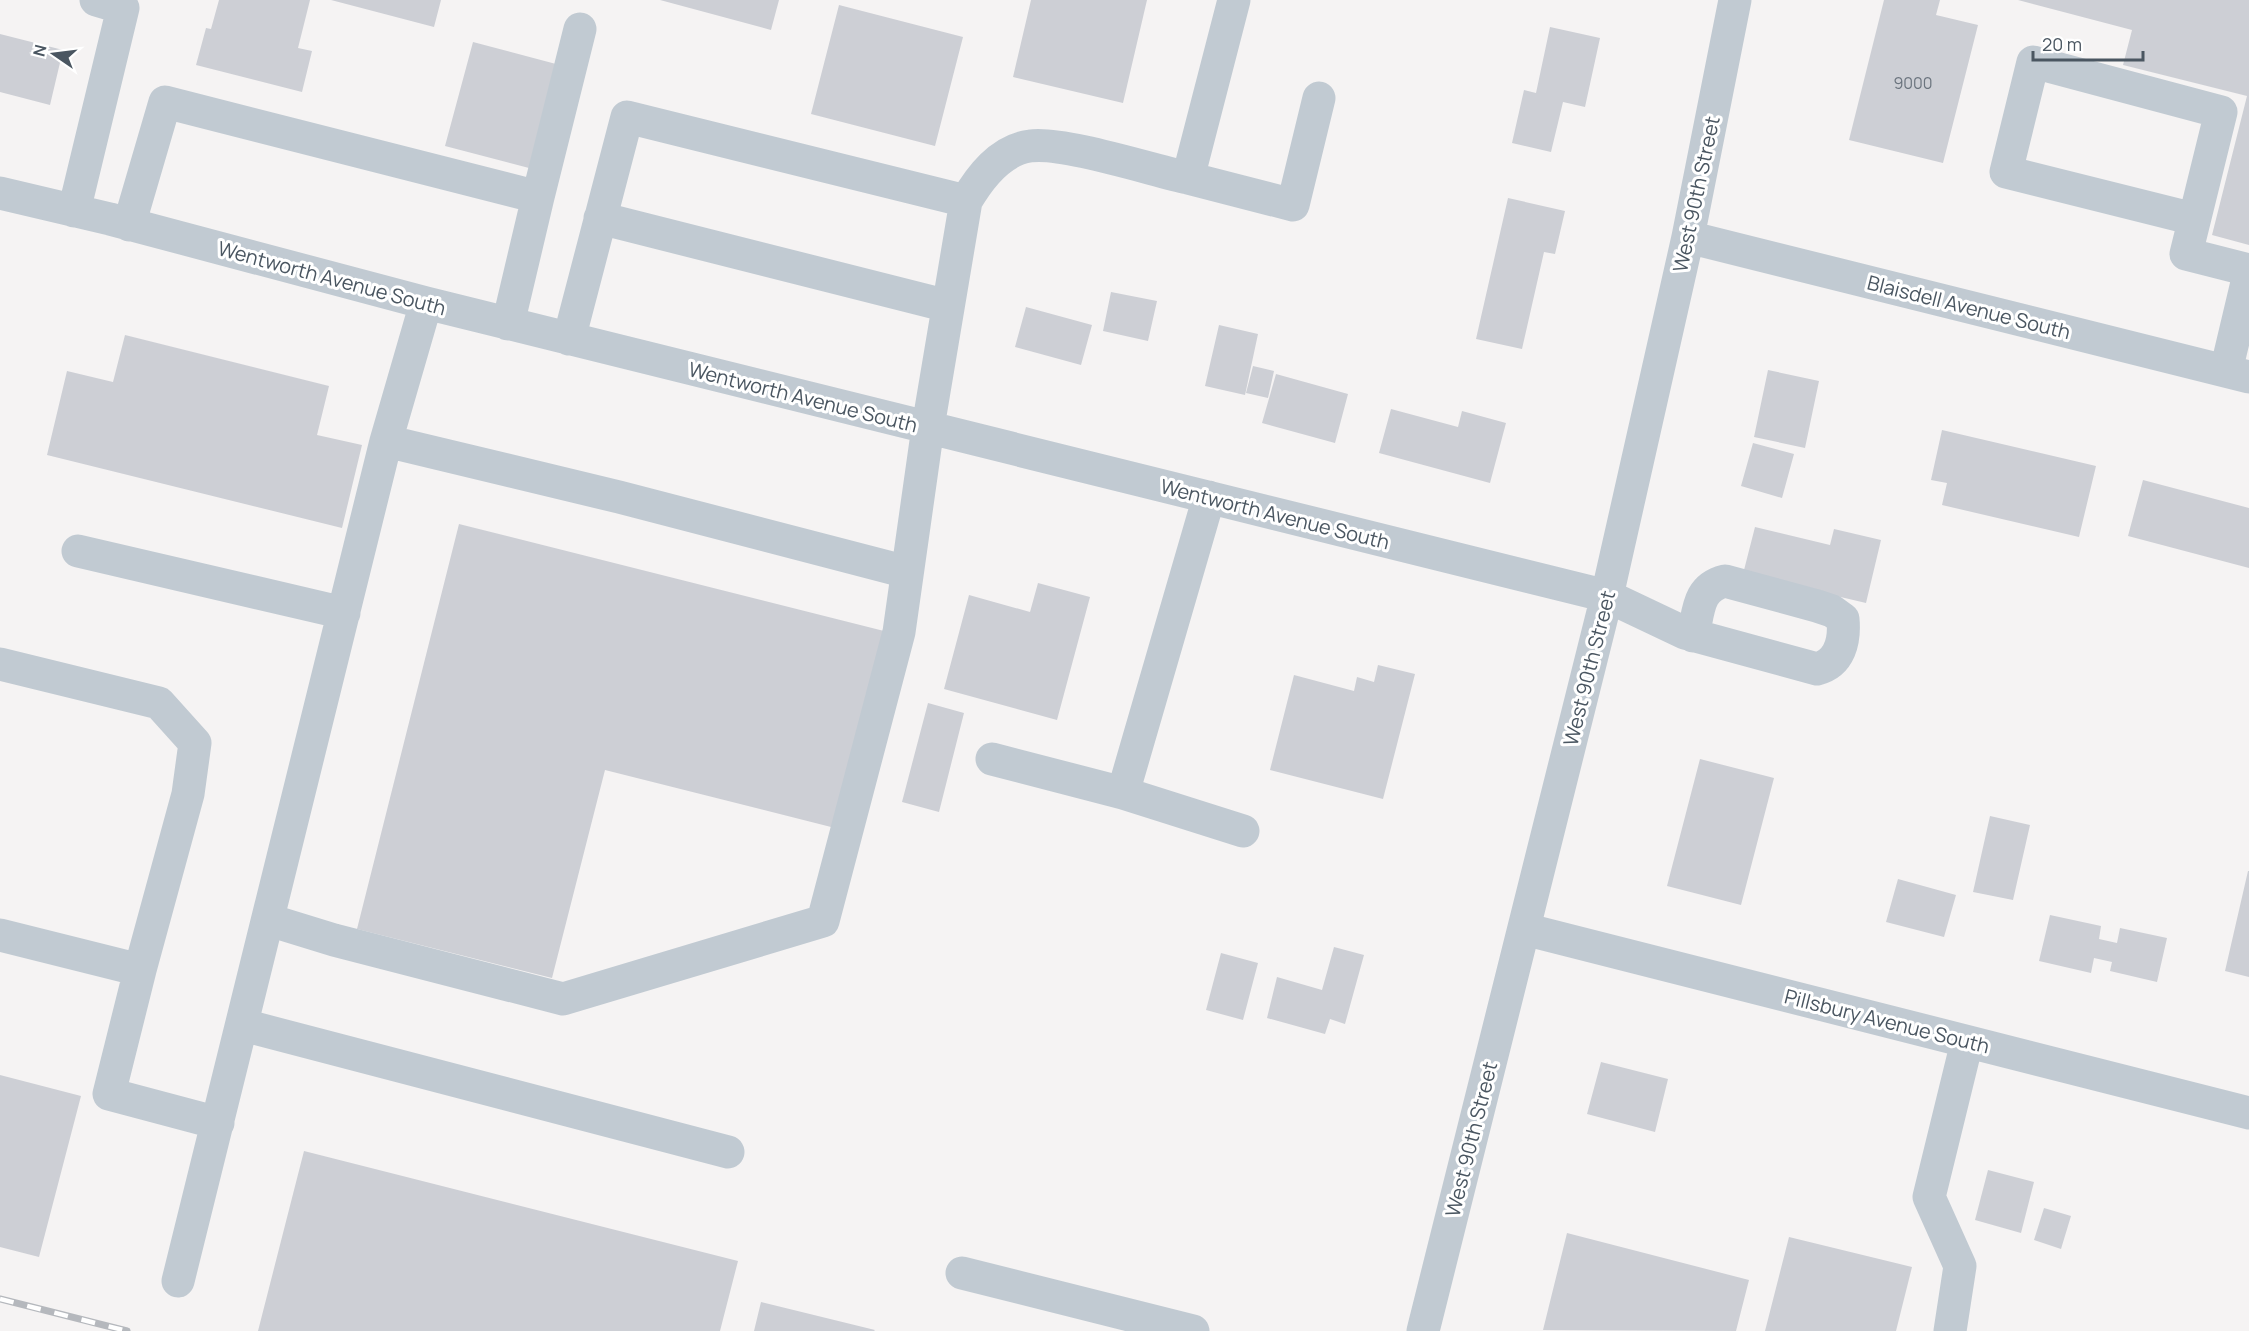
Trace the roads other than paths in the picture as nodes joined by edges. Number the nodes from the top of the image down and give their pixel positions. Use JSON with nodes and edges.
{"nodes":[{"id":1,"x":96,"y":0,"type":"edge"},
{"id":2,"x":1234,"y":0,"type":"edge"},
{"id":3,"x":1735,"y":0,"type":"edge"},
{"id":4,"x":580,"y":29,"type":"dead end"},
{"id":5,"x":1319,"y":98,"type":"dead end"},
{"id":6,"x":1188,"y":178,"type":"junction"},
{"id":7,"x":0,"y":193,"type":"edge"},
{"id":8,"x":538,"y":197,"type":"junction"},
{"id":9,"x":966,"y":201,"type":"junction"},
{"id":10,"x":74,"y":211,"type":"junction"},
{"id":11,"x":600,"y":218,"type":"junction"},
{"id":12,"x":2194,"y":219,"type":"junction"},
{"id":13,"x":129,"y":225,"type":"junction"},
{"id":14,"x":1688,"y":237,"type":"junction"},
{"id":15,"x":2249,"y":272,"type":"edge"},
{"id":16,"x":426,"y":303,"type":"junction"},
{"id":17,"x":948,"y":306,"type":"junction"},
{"id":18,"x":508,"y":324,"type":"junction"},
{"id":19,"x":569,"y":339,"type":"junction"},
{"id":20,"x":2237,"y":374,"type":"edge"},
{"id":21,"x":928,"y":427,"type":"junction"},
{"id":22,"x":386,"y":441,"type":"junction"},
{"id":23,"x":1209,"y":497,"type":"junction"},
{"id":24,"x":78,"y":552,"type":"dead end"},
{"id":25,"x":907,"y":572,"type":"junction"},
{"id":26,"x":1607,"y":596,"type":"junction"},
{"id":27,"x":344,"y":613,"type":"junction"},
{"id":28,"x":1693,"y":636,"type":"dead end"},
{"id":29,"x":0,"y":664,"type":"edge"},
{"id":30,"x":992,"y":759,"type":"dead end"},
{"id":31,"x":1123,"y":793,"type":"junction"},
{"id":32,"x":1243,"y":831,"type":"dead end"},
{"id":33,"x":269,"y":920,"type":"junction"},
{"id":34,"x":1524,"y":929,"type":"junction"},
{"id":35,"x":0,"y":935,"type":"edge"},
{"id":36,"x":140,"y":970,"type":"junction"},
{"id":37,"x":243,"y":1025,"type":"junction"},
{"id":38,"x":1967,"y":1042,"type":"junction"},
{"id":39,"x":2249,"y":1113,"type":"edge"},
{"id":40,"x":218,"y":1123,"type":"junction"},
{"id":41,"x":728,"y":1152,"type":"dead end"},
{"id":42,"x":962,"y":1273,"type":"dead end"},
{"id":43,"x":178,"y":1281,"type":"dead end"},
{"id":44,"x":1193,"y":1331,"type":"edge"},
{"id":45,"x":1423,"y":1331,"type":"edge"},
{"id":46,"x":1950,"y":1331,"type":"edge"}],
"edges":[{"from":1,"to":10,"type":"street"},
{"from":2,"to":6,"type":"street"},
{"from":3,"to":14,"type":"street","name":"West 90th Street"},
{"from":4,"to":8,"type":"street"},
{"from":5,"to":6,"type":"street"},
{"from":6,"to":9,"type":"street"},
{"from":7,"to":10,"type":"street","name":"Wentworth Avenue South"},
{"from":8,"to":13,"type":"street"},
{"from":8,"to":18,"type":"street"},
{"from":9,"to":11,"type":"street"},
{"from":9,"to":17,"type":"street"},
{"from":10,"to":13,"type":"street","name":"Wentworth Avenue South"},
{"from":11,"to":17,"type":"street"},
{"from":11,"to":19,"type":"street"},
{"from":12,"to":12,"type":"street"},
{"from":12,"to":15,"type":"street"},
{"from":13,"to":16,"type":"street","name":"Wentworth Avenue South"},
{"from":14,"to":20,"type":"street","name":"Blaisdell Avenue South"},
{"from":14,"to":26,"type":"street","name":"West 90th Street"},
{"from":15,"to":20,"type":"street"},
{"from":16,"to":18,"type":"street","name":"Wentworth Avenue South"},
{"from":16,"to":22,"type":"street"},
{"from":17,"to":21,"type":"street"},
{"from":18,"to":19,"type":"street","name":"Wentworth Avenue South"},
{"from":19,"to":21,"type":"street","name":"Wentworth Avenue South"},
{"from":21,"to":23,"type":"street","name":"Wentworth Avenue South"},
{"from":21,"to":25,"type":"street"},
{"from":22,"to":25,"type":"street"},
{"from":22,"to":27,"type":"street"},
{"from":23,"to":26,"type":"street","name":"Wentworth Avenue South"},
{"from":23,"to":31,"type":"street"},
{"from":24,"to":27,"type":"street"},
{"from":25,"to":33,"type":"street"},
{"from":26,"to":28,"type":"street","name":"Wentworth Avenue South"},
{"from":26,"to":34,"type":"street","name":"West 90th Street"},
{"from":27,"to":33,"type":"street"},
{"from":29,"to":36,"type":"street"},
{"from":30,"to":31,"type":"street"},
{"from":31,"to":32,"type":"street"},
{"from":33,"to":37,"type":"street"},
{"from":34,"to":38,"type":"street","name":"Pillsbury Avenue South"},
{"from":34,"to":45,"type":"street","name":"West 90th Street"},
{"from":35,"to":36,"type":"street"},
{"from":36,"to":40,"type":"street"},
{"from":37,"to":40,"type":"street"},
{"from":37,"to":41,"type":"street"},
{"from":38,"to":39,"type":"street","name":"Pillsbury Avenue South"},
{"from":38,"to":46,"type":"street"},
{"from":40,"to":43,"type":"street"},
{"from":42,"to":44,"type":"street"}]}
